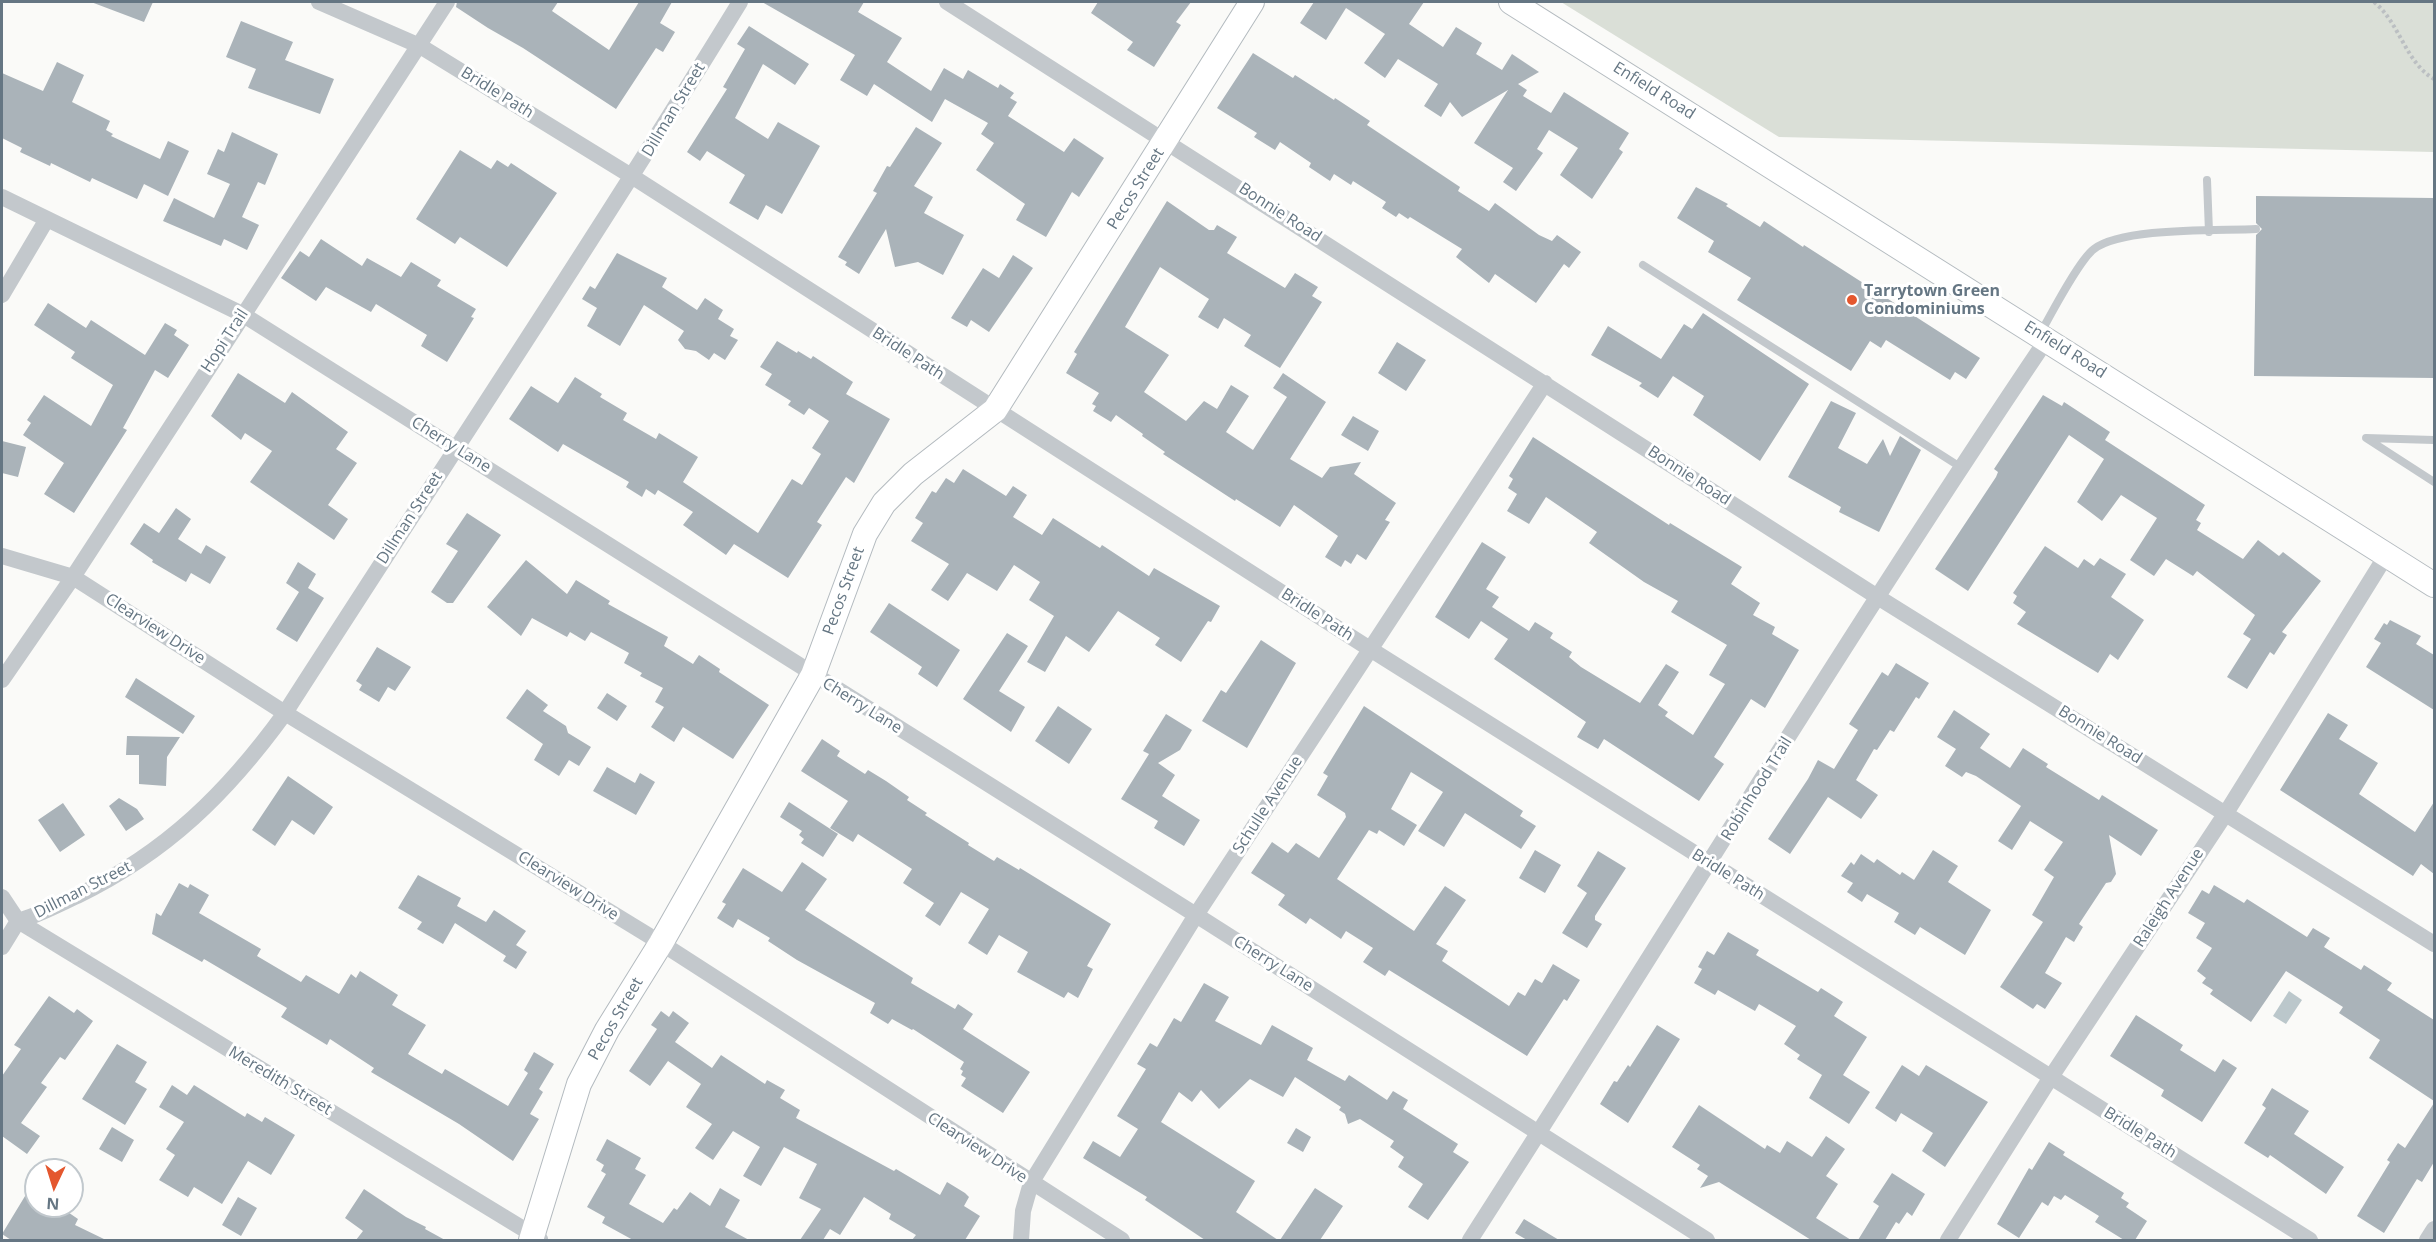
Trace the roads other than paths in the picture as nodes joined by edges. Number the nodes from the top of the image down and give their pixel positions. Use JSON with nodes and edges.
{"nodes":[{"id":1,"x":319,"y":2,"type":"edge"},
{"id":2,"x":447,"y":2,"type":"edge"},
{"id":3,"x":740,"y":2,"type":"edge"},
{"id":4,"x":947,"y":2,"type":"edge"},
{"id":5,"x":1252,"y":2,"type":"edge"},
{"id":6,"x":1511,"y":2,"type":"edge"},
{"id":7,"x":420,"y":46,"type":"junction"},
{"id":8,"x":1166,"y":141,"type":"junction"},
{"id":9,"x":633,"y":177,"type":"junction"},
{"id":10,"x":2207,"y":180,"type":"dead end"},
{"id":11,"x":2,"y":196,"type":"edge"},
{"id":12,"x":47,"y":219,"type":"junction"},
{"id":13,"x":2256,"y":229,"type":"dead end"},
{"id":14,"x":2209,"y":232,"type":"junction"},
{"id":15,"x":1642,"y":265,"type":"dead end"},
{"id":16,"x":2,"y":295,"type":"edge"},
{"id":17,"x":242,"y":314,"type":"junction"},
{"id":18,"x":2043,"y":337,"type":"junction"},
{"id":19,"x":1545,"y":383,"type":"junction"},
{"id":20,"x":995,"y":410,"type":"junction"},
{"id":21,"x":2434,"y":440,"type":"edge"},
{"id":22,"x":455,"y":447,"type":"junction"},
{"id":23,"x":1962,"y":468,"type":"junction"},
{"id":24,"x":2434,"y":482,"type":"edge"},
{"id":25,"x":2386,"y":554,"type":"junction"},
{"id":26,"x":2,"y":556,"type":"edge"},
{"id":27,"x":73,"y":577,"type":"junction"},
{"id":28,"x":2434,"y":585,"type":"edge"},
{"id":29,"x":1876,"y":596,"type":"junction"},
{"id":30,"x":1370,"y":649,"type":"junction"},
{"id":31,"x":813,"y":675,"type":"junction"},
{"id":32,"x":2,"y":680,"type":"edge"},
{"id":33,"x":285,"y":713,"type":"junction"},
{"id":34,"x":2226,"y":813,"type":"junction"},
{"id":35,"x":1711,"y":863,"type":"junction"},
{"id":36,"x":2,"y":897,"type":"edge"},
{"id":37,"x":1196,"y":915,"type":"junction"},
{"id":38,"x":18,"y":921,"type":"junction"},
{"id":39,"x":661,"y":943,"type":"junction"},
{"id":40,"x":2434,"y":944,"type":"edge"},
{"id":41,"x":2,"y":948,"type":"edge"},
{"id":42,"x":2051,"y":1077,"type":"junction"},
{"id":43,"x":1539,"y":1132,"type":"junction"},
{"id":44,"x":1031,"y":1183,"type":"junction"},
{"id":45,"x":2434,"y":1229,"type":"edge"},
{"id":46,"x":1956,"y":1236,"type":"edge"},
{"id":47,"x":536,"y":1239,"type":"edge"},
{"id":48,"x":1022,"y":1240,"type":"edge"},
{"id":49,"x":1122,"y":1240,"type":"edge"},
{"id":50,"x":1470,"y":1240,"type":"edge"},
{"id":51,"x":1707,"y":1240,"type":"edge"},
{"id":52,"x":2310,"y":1240,"type":"edge"},
{"id":53,"x":2427,"y":1240,"type":"edge"}],
"edges":[{"from":1,"to":7,"type":"street","name":"Bridle Path"},
{"from":2,"to":7,"type":"street","name":"Hopi Trail"},
{"from":3,"to":9,"type":"street","name":"Dillman Street"},
{"from":4,"to":8,"type":"street","name":"Bonnie Road"},
{"from":5,"to":8,"type":"street","name":"Pecos Street"},
{"from":6,"to":18,"type":"street","name":"Enfield Road"},
{"from":7,"to":9,"type":"street","name":"Bridle Path"},
{"from":7,"to":17,"type":"street","name":"Hopi Trail"},
{"from":8,"to":19,"type":"street","name":"Bonnie Road"},
{"from":8,"to":20,"type":"street","name":"Pecos Street"},
{"from":9,"to":20,"type":"street","name":"Bridle Path"},
{"from":9,"to":22,"type":"street","name":"Dillman Street"},
{"from":10,"to":14,"type":"lane"},
{"from":11,"to":12,"type":"street","name":"Cherry Lane"},
{"from":12,"to":16,"type":"street"},
{"from":12,"to":17,"type":"street","name":"Cherry Lane"},
{"from":13,"to":14,"type":"lane"},
{"from":14,"to":18,"type":"lane"},
{"from":15,"to":23,"type":"lane"},
{"from":17,"to":22,"type":"street","name":"Cherry Lane"},
{"from":17,"to":27,"type":"street","name":"Hopi Trail"},
{"from":18,"to":23,"type":"street","name":"Robinhood Trail"},
{"from":18,"to":25,"type":"street","name":"Enfield Road"},
{"from":19,"to":29,"type":"street","name":"Bonnie Road"},
{"from":19,"to":30,"type":"street","name":"Schulle Avenue"},
{"from":20,"to":30,"type":"street","name":"Bridle Path"},
{"from":20,"to":31,"type":"street","name":"Pecos Street"},
{"from":21,"to":24,"type":"lane"},
{"from":22,"to":31,"type":"street","name":"Cherry Lane"},
{"from":22,"to":33,"type":"street","name":"Dillman Street"},
{"from":23,"to":29,"type":"street","name":"Robinhood Trail"},
{"from":25,"to":28,"type":"street","name":"Enfield Road"},
{"from":25,"to":34,"type":"street","name":"Raleigh Avenue"},
{"from":26,"to":27,"type":"street","name":"Clearview Drive"},
{"from":27,"to":32,"type":"street","name":"Hopi Trail"},
{"from":27,"to":33,"type":"street","name":"Clearview Drive"},
{"from":29,"to":34,"type":"street","name":"Bonnie Road"},
{"from":29,"to":35,"type":"street","name":"Robinhood Trail"},
{"from":30,"to":35,"type":"street","name":"Bridle Path"},
{"from":30,"to":37,"type":"street","name":"Schulle Avenue"},
{"from":31,"to":37,"type":"street","name":"Cherry Lane"},
{"from":31,"to":39,"type":"street","name":"Pecos Street"},
{"from":33,"to":38,"type":"street","name":"Dillman Street"},
{"from":33,"to":39,"type":"street","name":"Clearview Drive"},
{"from":34,"to":40,"type":"street","name":"Bonnie Road"},
{"from":34,"to":42,"type":"street","name":"Raleigh Avenue"},
{"from":35,"to":42,"type":"street","name":"Bridle Path"},
{"from":35,"to":43,"type":"street","name":"Robinhood Trail"},
{"from":36,"to":38,"type":"street"},
{"from":37,"to":43,"type":"street","name":"Cherry Lane"},
{"from":37,"to":44,"type":"street","name":"Schulle Avenue"},
{"from":38,"to":41,"type":"street"},
{"from":38,"to":47,"type":"street","name":"Meredith Street"},
{"from":39,"to":44,"type":"street","name":"Clearview Drive"},
{"from":39,"to":47,"type":"street","name":"Pecos Street"},
{"from":42,"to":46,"type":"street","name":"Raleigh Avenue"},
{"from":42,"to":52,"type":"street","name":"Bridle Path"},
{"from":43,"to":50,"type":"street","name":"Robinhood Trail"},
{"from":43,"to":51,"type":"street","name":"Cherry Lane"},
{"from":44,"to":48,"type":"street","name":"Schulle Avenue"},
{"from":44,"to":49,"type":"street","name":"Clearview Drive"},
{"from":45,"to":53,"type":"street"}]}
